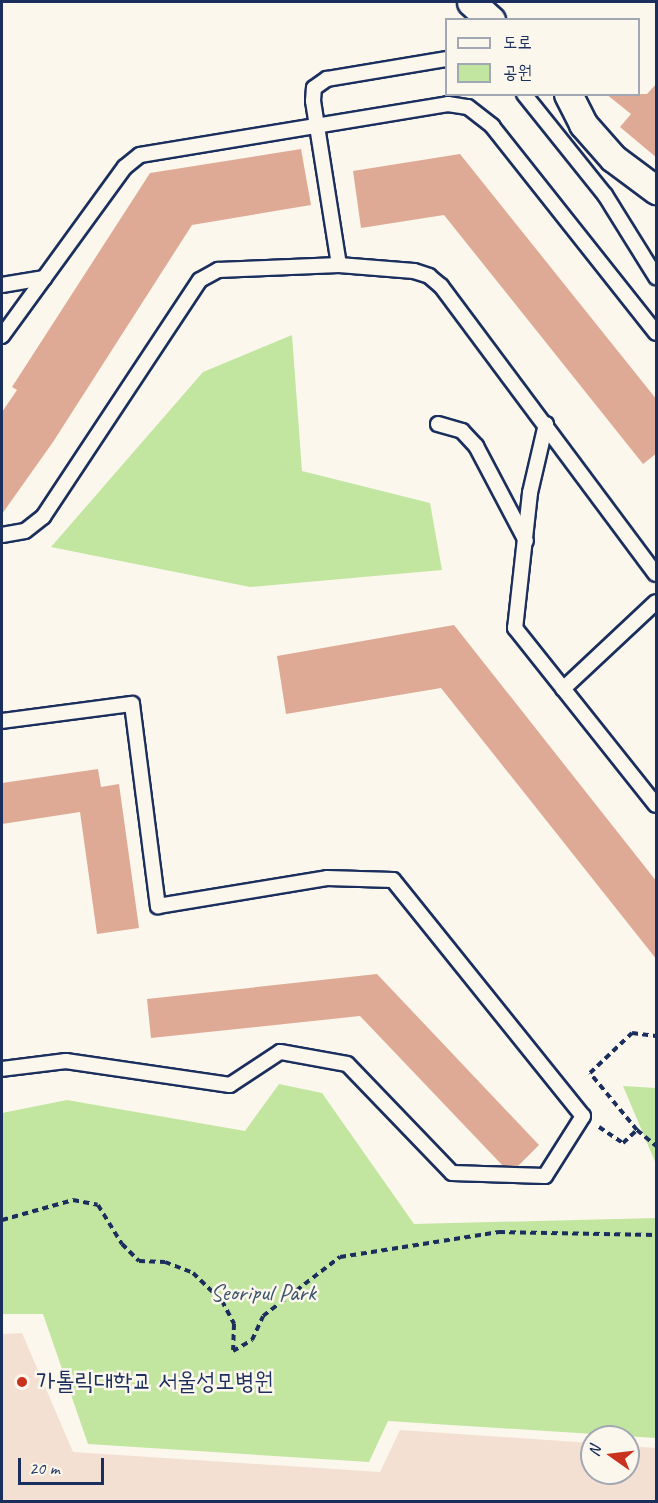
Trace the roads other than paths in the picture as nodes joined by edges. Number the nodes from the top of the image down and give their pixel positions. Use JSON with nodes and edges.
{"nodes":[{"id":1,"x":445,"y":59,"type":"edge"},
{"id":2,"x":526,"y":96,"type":"edge"},
{"id":3,"x":569,"y":96,"type":"edge"},
{"id":4,"x":317,"y":124,"type":"junction"},
{"id":5,"x":657,"y":190,"type":"edge"},
{"id":6,"x":339,"y":265,"type":"junction"},
{"id":7,"x":657,"y":277,"type":"edge"},
{"id":8,"x":44,"y":278,"type":"junction"},
{"id":9,"x":2,"y":285,"type":"edge"},
{"id":10,"x":657,"y":333,"type":"edge"},
{"id":11,"x":2,"y":336,"type":"edge"},
{"id":12,"x":438,"y":424,"type":"dead end"},
{"id":13,"x":546,"y":424,"type":"junction"},
{"id":14,"x":2,"y":534,"type":"edge"},
{"id":15,"x":526,"y":541,"type":"junction"},
{"id":16,"x":657,"y":574,"type":"edge"},
{"id":17,"x":657,"y":602,"type":"edge"},
{"id":18,"x":563,"y":689,"type":"junction"},
{"id":19,"x":2,"y":721,"type":"edge"},
{"id":20,"x":657,"y":805,"type":"edge"},
{"id":21,"x":2,"y":1069,"type":"edge"}],
"edges":[{"from":1,"to":4,"type":"lane"},
{"from":2,"to":7,"type":"lane"},
{"from":3,"to":5,"type":"street"},
{"from":4,"to":6,"type":"lane"},
{"from":4,"to":8,"type":"lane"},
{"from":4,"to":10,"type":"lane"},
{"from":6,"to":13,"type":"lane"},
{"from":6,"to":14,"type":"lane"},
{"from":8,"to":9,"type":"lane"},
{"from":8,"to":11,"type":"lane"},
{"from":12,"to":15,"type":"lane"},
{"from":13,"to":15,"type":"lane"},
{"from":13,"to":16,"type":"lane"},
{"from":15,"to":18,"type":"lane"},
{"from":17,"to":18,"type":"lane"},
{"from":18,"to":20,"type":"lane"},
{"from":19,"to":21,"type":"lane"}]}
